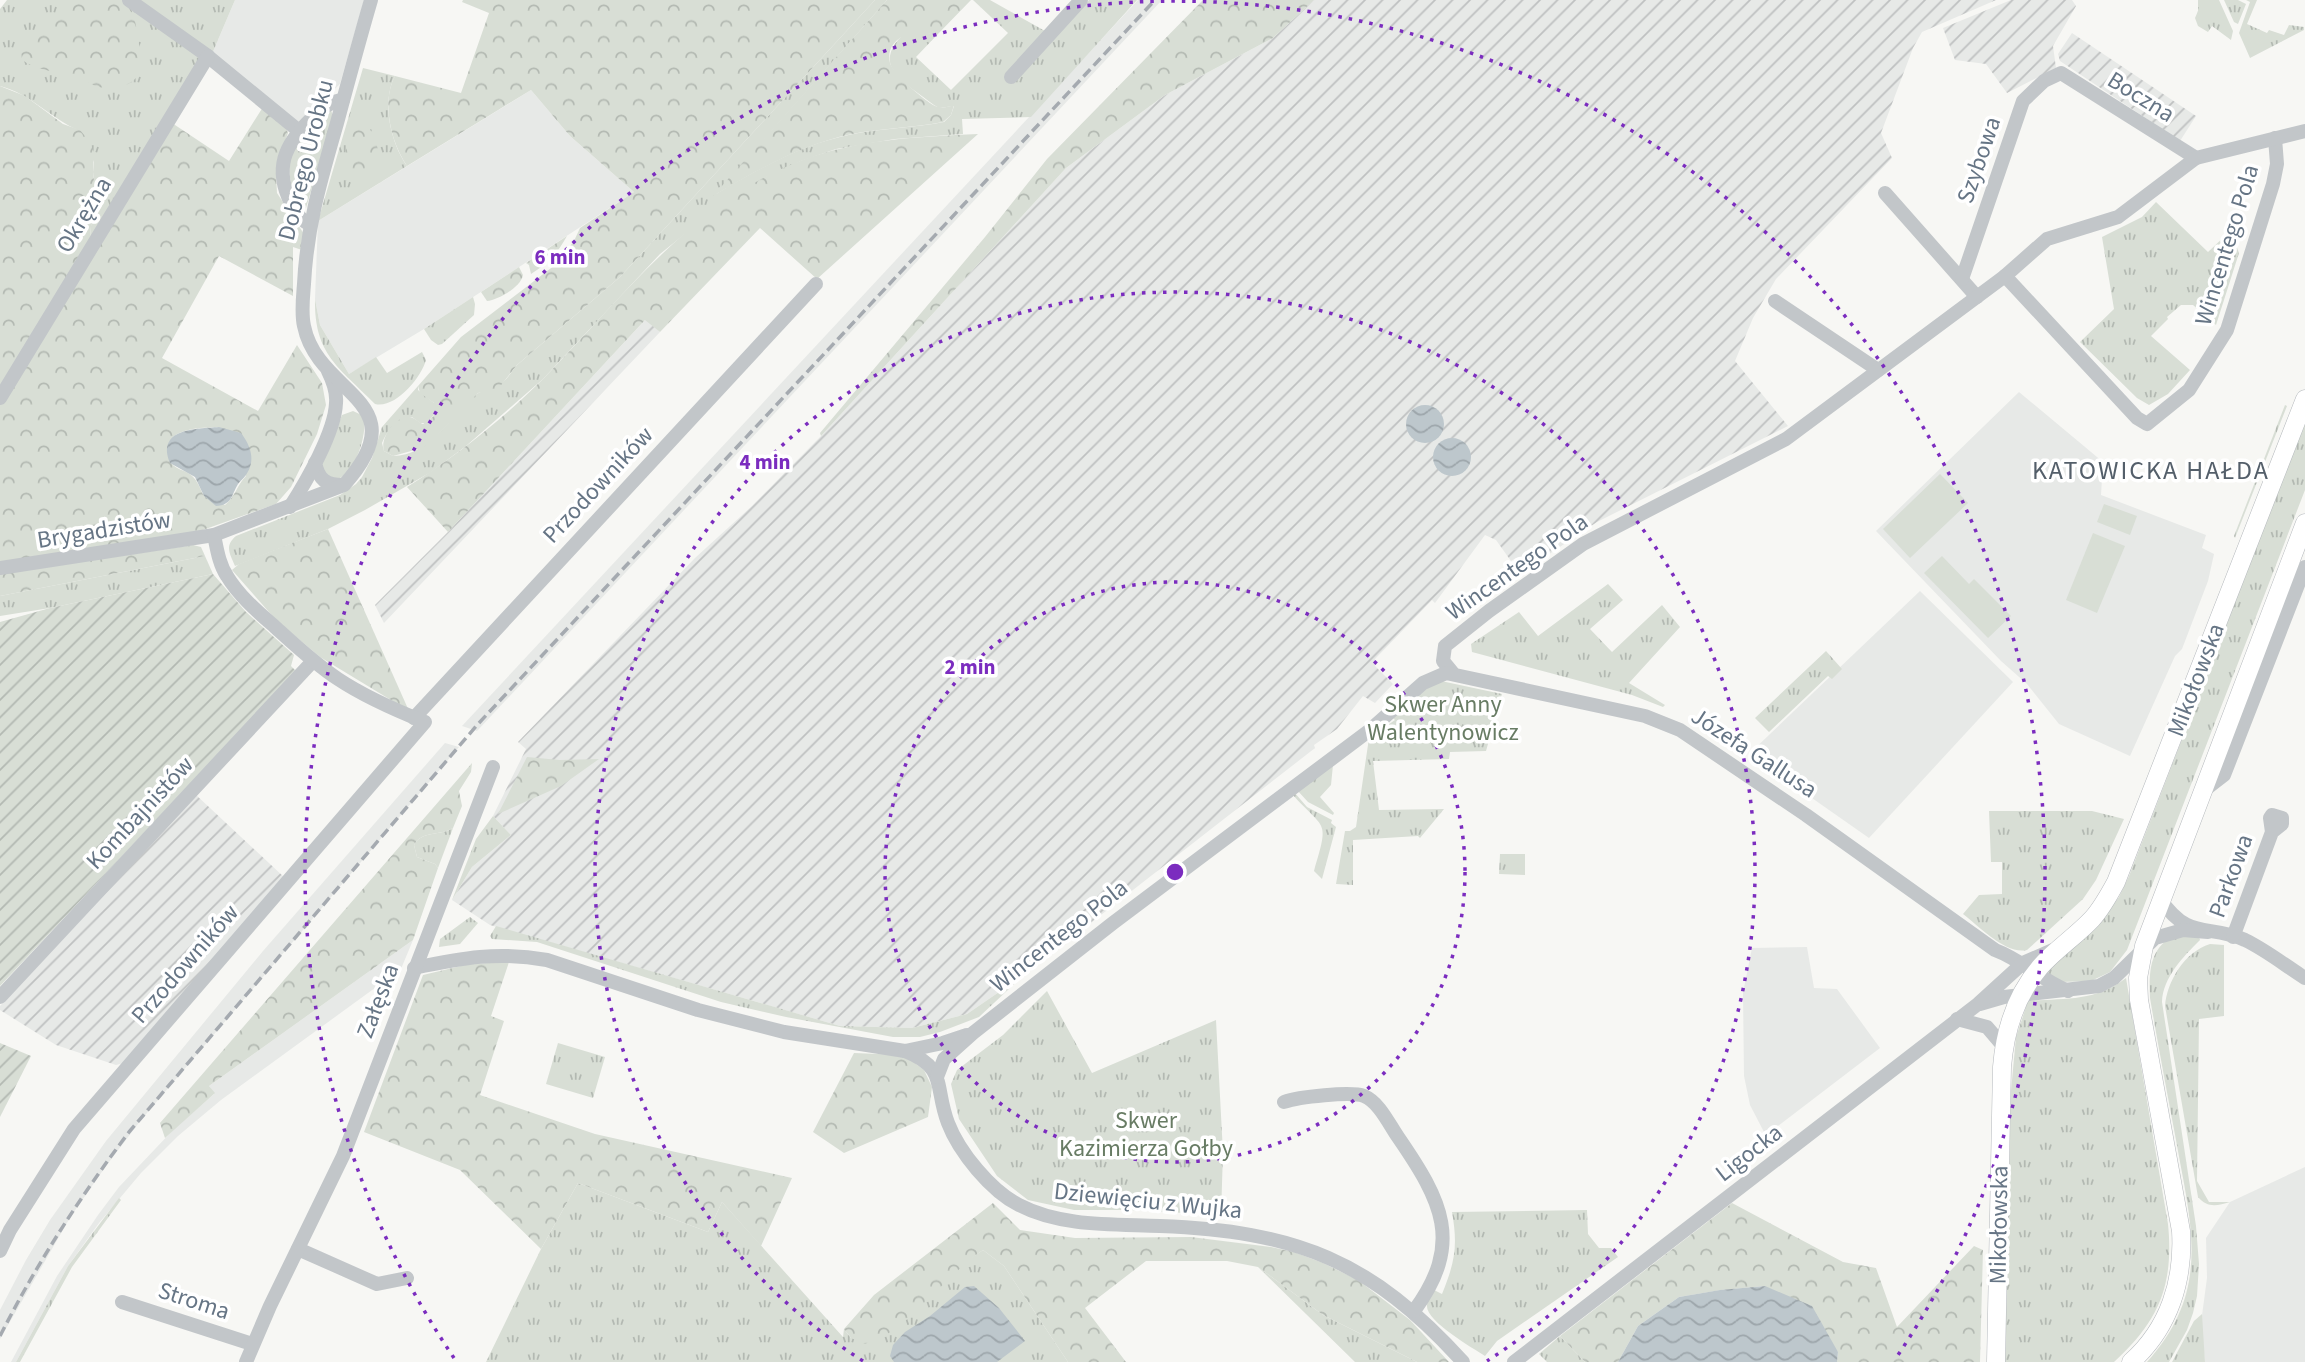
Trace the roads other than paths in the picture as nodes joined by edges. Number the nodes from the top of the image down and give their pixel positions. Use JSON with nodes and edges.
{"nodes":[{"id":1,"x":129,"y":0,"type":"edge"},
{"id":2,"x":371,"y":0,"type":"edge"},
{"id":3,"x":1081,"y":0,"type":"edge"},
{"id":4,"x":208,"y":56,"type":"junction"},
{"id":5,"x":2061,"y":73,"type":"joint"},
{"id":6,"x":1011,"y":77,"type":"dead end"},
{"id":7,"x":343,"y":100,"type":"junction"},
{"id":8,"x":299,"y":131,"type":"junction"},
{"id":9,"x":2305,"y":131,"type":"edge"},
{"id":10,"x":2275,"y":138,"type":"junction"},
{"id":11,"x":2196,"y":159,"type":"junction"},
{"id":12,"x":1885,"y":193,"type":"dead end"},
{"id":13,"x":309,"y":224,"type":"junction"},
{"id":14,"x":2005,"y":276,"type":"junction"},
{"id":15,"x":1962,"y":279,"type":"junction"},
{"id":16,"x":816,"y":284,"type":"dead end"},
{"id":17,"x":1977,"y":297,"type":"junction"},
{"id":18,"x":1775,"y":301,"type":"dead end"},
{"id":19,"x":327,"y":370,"type":"junction"},
{"id":20,"x":1878,"y":370,"type":"junction"},
{"id":21,"x":0,"y":398,"type":"edge"},
{"id":22,"x":2305,"y":398,"type":"edge"},
{"id":23,"x":363,"y":407,"type":"junction"},
{"id":24,"x":333,"y":419,"type":"junction"},
{"id":25,"x":315,"y":463,"type":"junction"},
{"id":26,"x":344,"y":485,"type":"junction"},
{"id":27,"x":290,"y":507,"type":"junction"},
{"id":28,"x":2305,"y":523,"type":"edge"},
{"id":29,"x":214,"y":535,"type":"junction"},
{"id":30,"x":2305,"y":567,"type":"edge"},
{"id":31,"x":0,"y":568,"type":"edge"},
{"id":32,"x":2278,"y":616,"type":"junction"},
{"id":33,"x":313,"y":661,"type":"junction"},
{"id":34,"x":1452,"y":672,"type":"junction"},
{"id":35,"x":419,"y":720,"type":"junction"},
{"id":36,"x":493,"y":767,"type":"dead end"},
{"id":37,"x":2272,"y":832,"type":"dead end"},
{"id":38,"x":2160,"y":899,"type":"junction"},
{"id":39,"x":2208,"y":932,"type":"junction"},
{"id":40,"x":2233,"y":937,"type":"junction"},
{"id":41,"x":2144,"y":946,"type":"junction"},
{"id":42,"x":1995,"y":950,"type":"junction"},
{"id":43,"x":414,"y":968,"type":"junction"},
{"id":44,"x":2029,"y":969,"type":"junction"},
{"id":45,"x":2008,"y":975,"type":"junction"},
{"id":46,"x":2305,"y":978,"type":"edge"},
{"id":47,"x":2068,"y":991,"type":"junction"},
{"id":48,"x":2021,"y":996,"type":"junction"},
{"id":49,"x":0,"y":997,"type":"edge"},
{"id":50,"x":1978,"y":1004,"type":"junction"},
{"id":51,"x":1957,"y":1020,"type":"junction"},
{"id":52,"x":973,"y":1033,"type":"junction"},
{"id":53,"x":2004,"y":1047,"type":"junction"},
{"id":54,"x":905,"y":1051,"type":"junction"},
{"id":55,"x":937,"y":1077,"type":"junction"},
{"id":56,"x":1284,"y":1102,"type":"dead end"},
{"id":57,"x":5,"y":1228,"type":"edge"},
{"id":58,"x":298,"y":1249,"type":"junction"},
{"id":59,"x":0,"y":1251,"type":"edge"},
{"id":60,"x":408,"y":1278,"type":"dead end"},
{"id":61,"x":122,"y":1302,"type":"dead end"},
{"id":62,"x":1413,"y":1311,"type":"junction"},
{"id":63,"x":252,"y":1344,"type":"junction"},
{"id":64,"x":1996,"y":1361,"type":"edge"},
{"id":65,"x":246,"y":1362,"type":"edge"},
{"id":66,"x":1463,"y":1362,"type":"edge"},
{"id":67,"x":1514,"y":1362,"type":"edge"},
{"id":68,"x":2131,"y":1362,"type":"edge"}],
"edges":[{"from":1,"to":4,"type":"street"},
{"from":2,"to":7,"type":"street","name":"Dobrego Urobku"},
{"from":3,"to":6,"type":"street"},
{"from":4,"to":8,"type":"street"},
{"from":4,"to":21,"type":"street","name":"Okrężna"},
{"from":5,"to":11,"type":"street","name":"Boczna"},
{"from":5,"to":15,"type":"street","name":"Szybowa"},
{"from":7,"to":8,"type":"street"},
{"from":7,"to":13,"type":"street","name":"Dobrego Urobku"},
{"from":8,"to":13,"type":"street"},
{"from":9,"to":10,"type":"street","name":"Wincentego Pola"},
{"from":10,"to":11,"type":"street","name":"Wincentego Pola"},
{"from":10,"to":14,"type":"street","name":"Wincentego Pola"},
{"from":11,"to":14,"type":"street","name":"Wincentego Pola"},
{"from":12,"to":15,"type":"street"},
{"from":13,"to":19,"type":"street","name":"Dobrego Urobku"},
{"from":14,"to":17,"type":"street","name":"Wincentego Pola"},
{"from":15,"to":17,"type":"street"},
{"from":16,"to":35,"type":"street","name":"Przodowników"},
{"from":17,"to":20,"type":"street","name":"Wincentego Pola"},
{"from":18,"to":20,"type":"street"},
{"from":19,"to":23,"type":"street","name":"Dobrego Urobku"},
{"from":19,"to":24,"type":"street","name":"Dobrego Urobku"},
{"from":20,"to":34,"type":"street","name":"Wincentego Pola"},
{"from":22,"to":44,"type":"main road","name":"Mikołowska"},
{"from":23,"to":24,"type":"street"},
{"from":23,"to":26,"type":"street","name":"Dobrego Urobku"},
{"from":24,"to":25,"type":"street","name":"Dobrego Urobku"},
{"from":25,"to":26,"type":"street"},
{"from":25,"to":27,"type":"street","name":"Dobrego Urobku"},
{"from":26,"to":27,"type":"street"},
{"from":27,"to":29,"type":"street"},
{"from":28,"to":32,"type":"main road","name":"Mikołowska"},
{"from":29,"to":31,"type":"street","name":"Brygadzistów"},
{"from":29,"to":33,"type":"street"},
{"from":30,"to":32,"type":"street","name":"Mikołowska"},
{"from":32,"to":38,"type":"main road","name":"Mikołowska"},
{"from":33,"to":35,"type":"street"},
{"from":33,"to":49,"type":"street","name":"Kombajnistów"},
{"from":34,"to":42,"type":"street","name":"Józefa Gallusa"},
{"from":34,"to":52,"type":"street","name":"Wincentego Pola"},
{"from":35,"to":57,"type":"street","name":"Przodowników"},
{"from":36,"to":43,"type":"street","name":"Załęska"},
{"from":37,"to":40,"type":"street","name":"Parkowa"},
{"from":38,"to":39,"type":"street","name":"Parkowa"},
{"from":38,"to":41,"type":"main road","name":"Mikołowska"},
{"from":39,"to":40,"type":"street","name":"Parkowa"},
{"from":39,"to":41,"type":"street","name":"Parkowa"},
{"from":40,"to":46,"type":"street","name":"Parkowa"},
{"from":41,"to":47,"type":"street","name":"Mikołowska"},
{"from":41,"to":68,"type":"main road","name":"Mikołowska"},
{"from":42,"to":44,"type":"street","name":"Józefa Gallusa"},
{"from":42,"to":45,"type":"street","name":"Józefa Gallusa"},
{"from":43,"to":54,"type":"street","name":"Wincentego Pola"},
{"from":43,"to":58,"type":"street","name":"Załęska"},
{"from":44,"to":45,"type":"street","name":"Mikołowska"},
{"from":44,"to":47,"type":"street"},
{"from":44,"to":48,"type":"main road","name":"Mikołowska"},
{"from":45,"to":48,"type":"street","name":"Józefa Gallusa"},
{"from":45,"to":50,"type":"street","name":"Ligocka"},
{"from":47,"to":48,"type":"street","name":"Mikołowska"},
{"from":48,"to":50,"type":"street","name":"Mikołowska"},
{"from":48,"to":53,"type":"main road","name":"Mikołowska"},
{"from":50,"to":51,"type":"street","name":"Ligocka"},
{"from":51,"to":53,"type":"street"},
{"from":51,"to":67,"type":"street","name":"Ligocka"},
{"from":52,"to":54,"type":"street","name":"Wincentego Pola"},
{"from":52,"to":55,"type":"street","name":"Wincentego Pola"},
{"from":53,"to":64,"type":"main road","name":"Mikołowska"},
{"from":54,"to":55,"type":"street"},
{"from":55,"to":62,"type":"street","name":"Dziewięciu z Wujka"},
{"from":56,"to":62,"type":"street"},
{"from":57,"to":59,"type":"street","name":"Przodowników"},
{"from":58,"to":60,"type":"street"},
{"from":58,"to":63,"type":"street","name":"Załęska"},
{"from":61,"to":63,"type":"street","name":"Stroma"},
{"from":62,"to":66,"type":"street","name":"Dziewięciu z Wujka"},
{"from":63,"to":65,"type":"street","name":"Załęska"}]}
